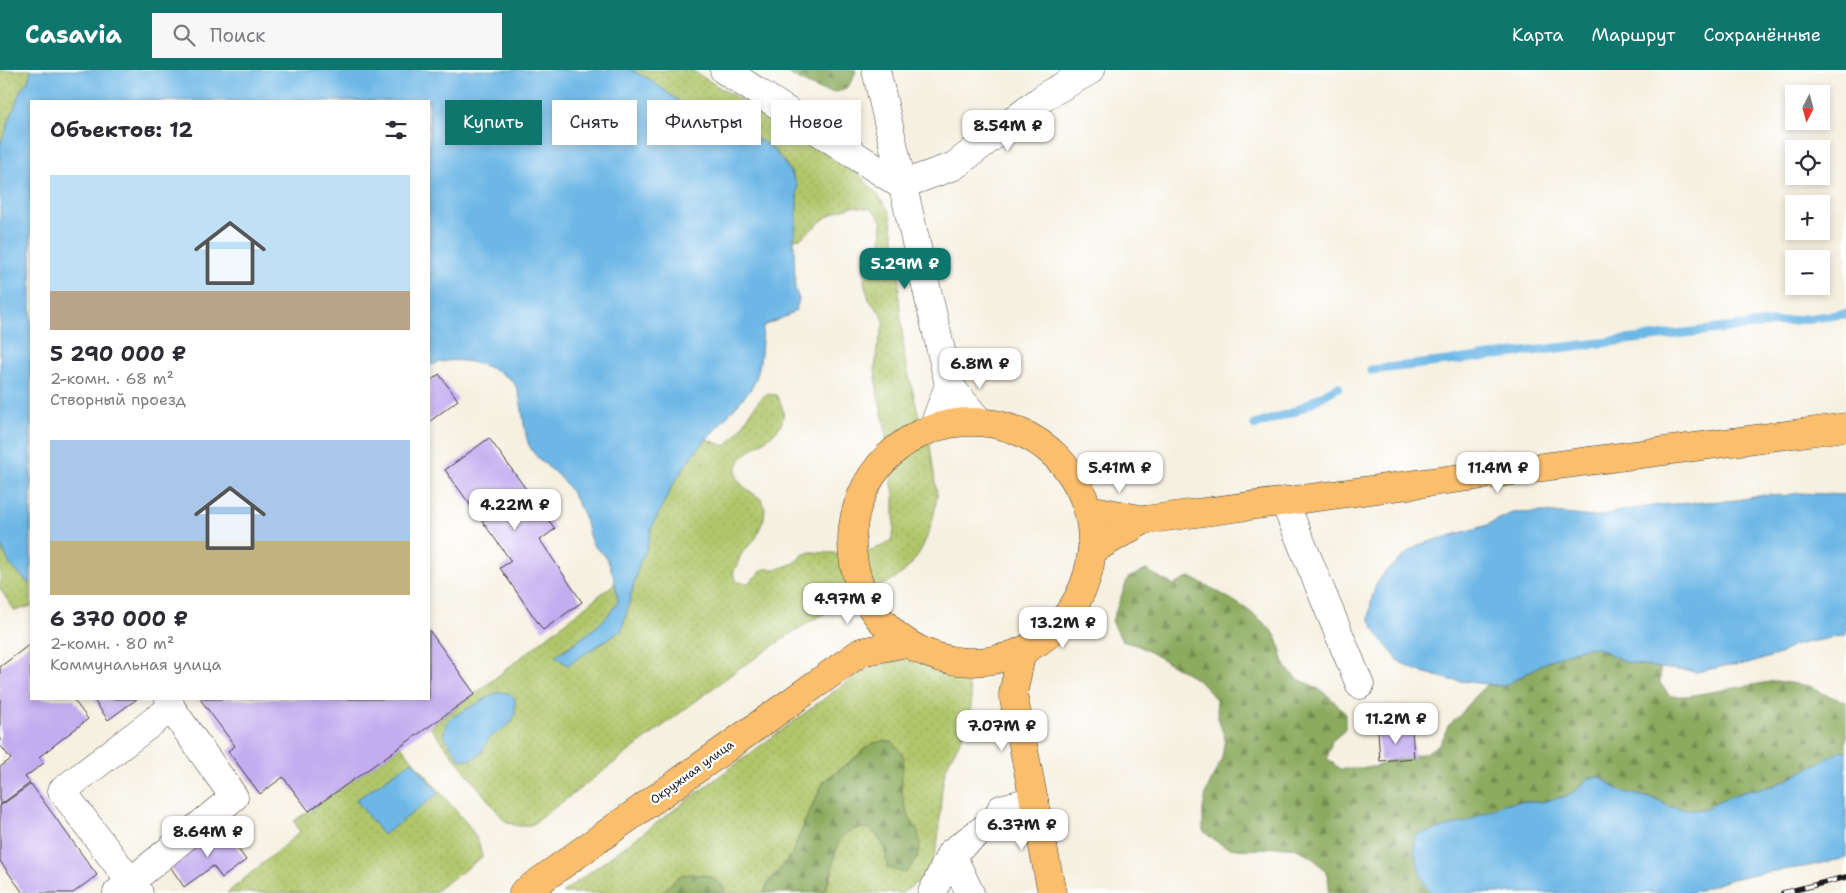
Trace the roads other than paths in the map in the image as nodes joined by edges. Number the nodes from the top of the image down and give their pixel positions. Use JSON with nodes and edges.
{"nodes":[{"id":1,"x":724,"y":70,"type":"edge"},
{"id":2,"x":876,"y":70,"type":"edge"},
{"id":3,"x":1092,"y":70,"type":"edge"},
{"id":4,"x":901,"y":185,"type":"junction"},
{"id":5,"x":949,"y":385,"type":"junction"},
{"id":6,"x":980,"y":422,"type":"junction"},
{"id":7,"x":1846,"y":427,"type":"edge"},
{"id":8,"x":933,"y":428,"type":"junction"},
{"id":9,"x":1284,"y":501,"type":"junction"},
{"id":10,"x":1088,"y":510,"type":"junction"},
{"id":11,"x":1144,"y":520,"type":"junction"},
{"id":12,"x":1093,"y":550,"type":"junction"},
{"id":13,"x":875,"y":613,"type":"junction"},
{"id":14,"x":907,"y":643,"type":"junction"},
{"id":15,"x":1022,"y":651,"type":"junction"},
{"id":16,"x":861,"y":652,"type":"junction"},
{"id":17,"x":979,"y":661,"type":"junction"},
{"id":18,"x":1360,"y":685,"type":"dead end"},
{"id":19,"x":1013,"y":694,"type":"junction"},
{"id":20,"x":170,"y":703,"type":"edge"},
{"id":21,"x":1034,"y":800,"type":"junction"},
{"id":22,"x":951,"y":854,"type":"junction"},
{"id":23,"x":129,"y":890,"type":"edge"},
{"id":24,"x":523,"y":893,"type":"edge"},
{"id":25,"x":932,"y":893,"type":"edge"},
{"id":26,"x":970,"y":893,"type":"edge"},
{"id":27,"x":1052,"y":893,"type":"edge"}],
"edges":[{"from":1,"to":4,"type":"street"},
{"from":2,"to":4,"type":"street"},
{"from":3,"to":4,"type":"street"},
{"from":4,"to":5,"type":"street"},
{"from":5,"to":6,"type":"street"},
{"from":5,"to":8,"type":"street"},
{"from":6,"to":8,"type":"main road"},
{"from":6,"to":10,"type":"main road"},
{"from":7,"to":9,"type":"main road"},
{"from":8,"to":13,"type":"main road"},
{"from":9,"to":11,"type":"main road"},
{"from":9,"to":18,"type":"street"},
{"from":10,"to":11,"type":"main road"},
{"from":10,"to":12,"type":"main road"},
{"from":11,"to":12,"type":"main road"},
{"from":12,"to":15,"type":"main road"},
{"from":13,"to":14,"type":"main road"},
{"from":13,"to":16,"type":"main road"},
{"from":14,"to":16,"type":"main road"},
{"from":14,"to":17,"type":"main road"},
{"from":15,"to":17,"type":"main road"},
{"from":15,"to":19,"type":"main road"},
{"from":16,"to":24,"type":"main road","name":"Окружная улица"},
{"from":17,"to":19,"type":"main road"},
{"from":19,"to":21,"type":"main road"},
{"from":20,"to":23,"type":"street"},
{"from":20,"to":23,"type":"street"},
{"from":21,"to":22,"type":"street"},
{"from":21,"to":27,"type":"main road"},
{"from":22,"to":25,"type":"street"},
{"from":22,"to":26,"type":"street"}]}
